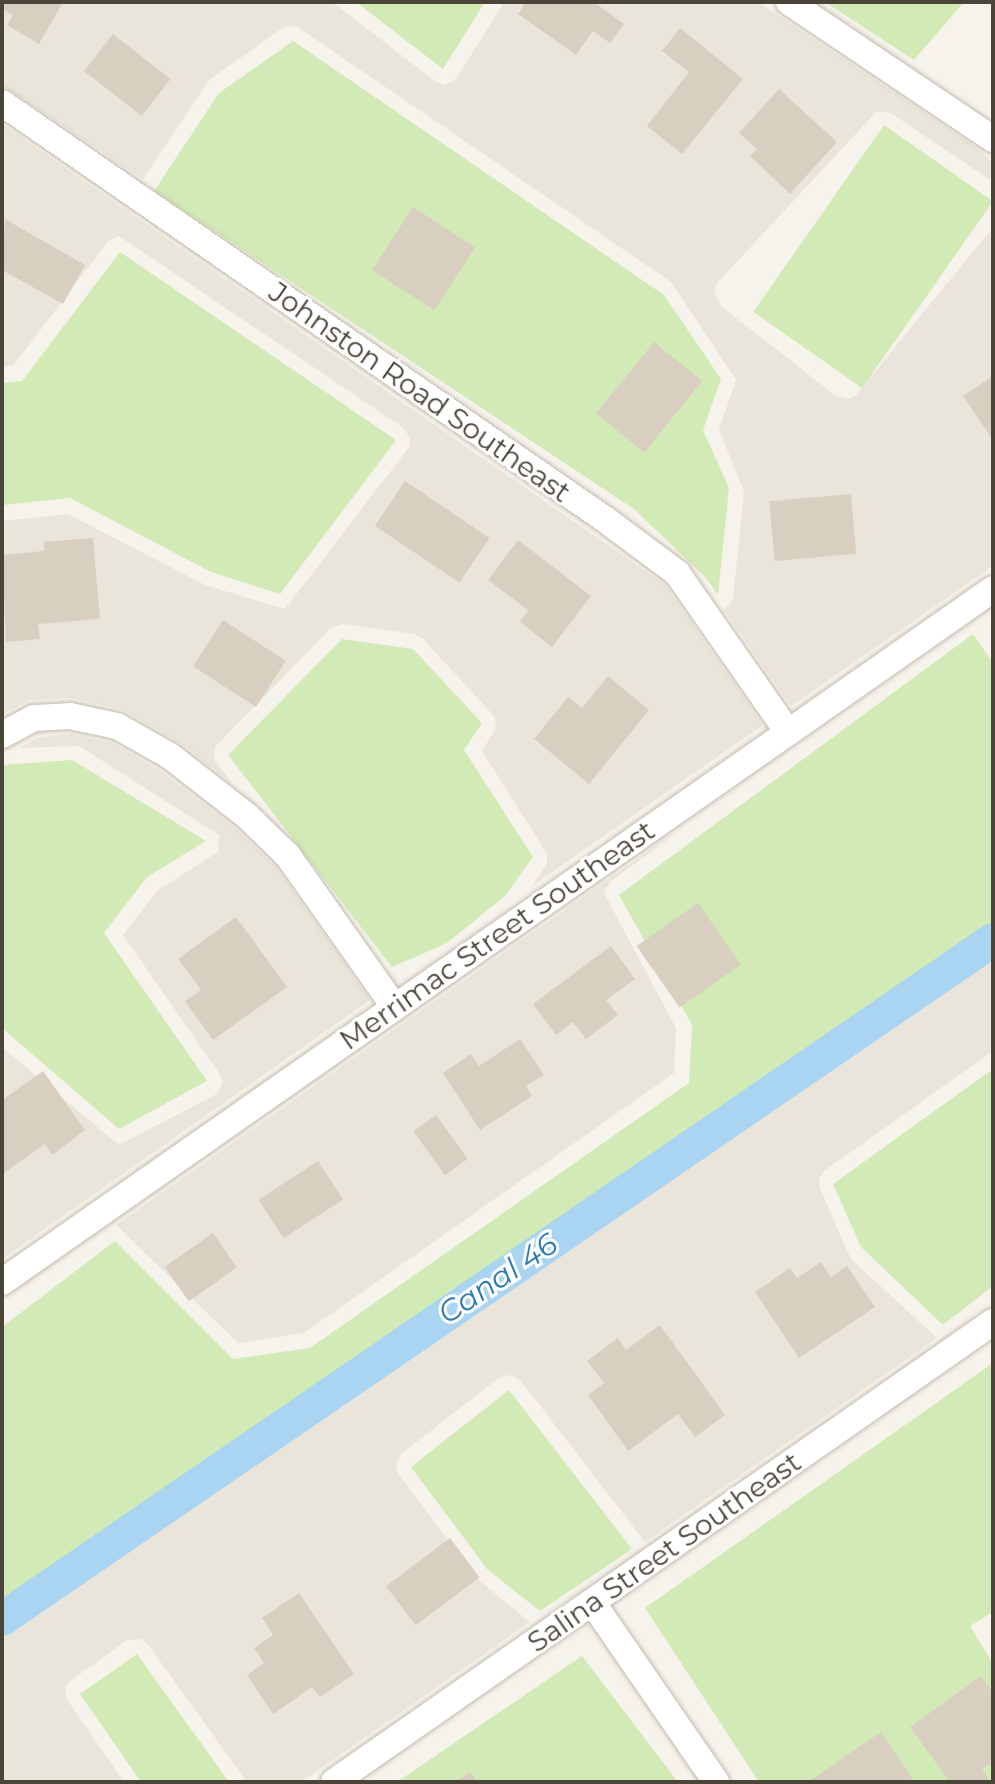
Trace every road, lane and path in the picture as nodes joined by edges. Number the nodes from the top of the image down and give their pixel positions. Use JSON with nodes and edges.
{"nodes":[{"id":1,"x":789,"y":2,"type":"edge"},
{"id":2,"x":2,"y":103,"type":"edge"},
{"id":3,"x":993,"y":139,"type":"edge"},
{"id":4,"x":993,"y":589,"type":"edge"},
{"id":5,"x":788,"y":732,"type":"junction"},
{"id":6,"x":2,"y":735,"type":"edge"},
{"id":7,"x":394,"y":1006,"type":"junction"},
{"id":8,"x":2,"y":1282,"type":"edge"},
{"id":9,"x":993,"y":1322,"type":"edge"},
{"id":10,"x":592,"y":1602,"type":"junction"},
{"id":11,"x":334,"y":1782,"type":"edge"},
{"id":12,"x":716,"y":1782,"type":"edge"}],
"edges":[{"from":1,"to":3,"type":"street"},
{"from":2,"to":5,"type":"street","name":"Johnston Road Southeast"},
{"from":4,"to":5,"type":"street","name":"Merrimac Street Southeast"},
{"from":5,"to":7,"type":"street","name":"Merrimac Street Southeast"},
{"from":6,"to":7,"type":"street"},
{"from":7,"to":8,"type":"street","name":"Merrimac Street Southeast"},
{"from":9,"to":10,"type":"street","name":"Salina Street Southeast"},
{"from":10,"to":11,"type":"street","name":"Salina Street Southeast"},
{"from":10,"to":12,"type":"street"}]}
